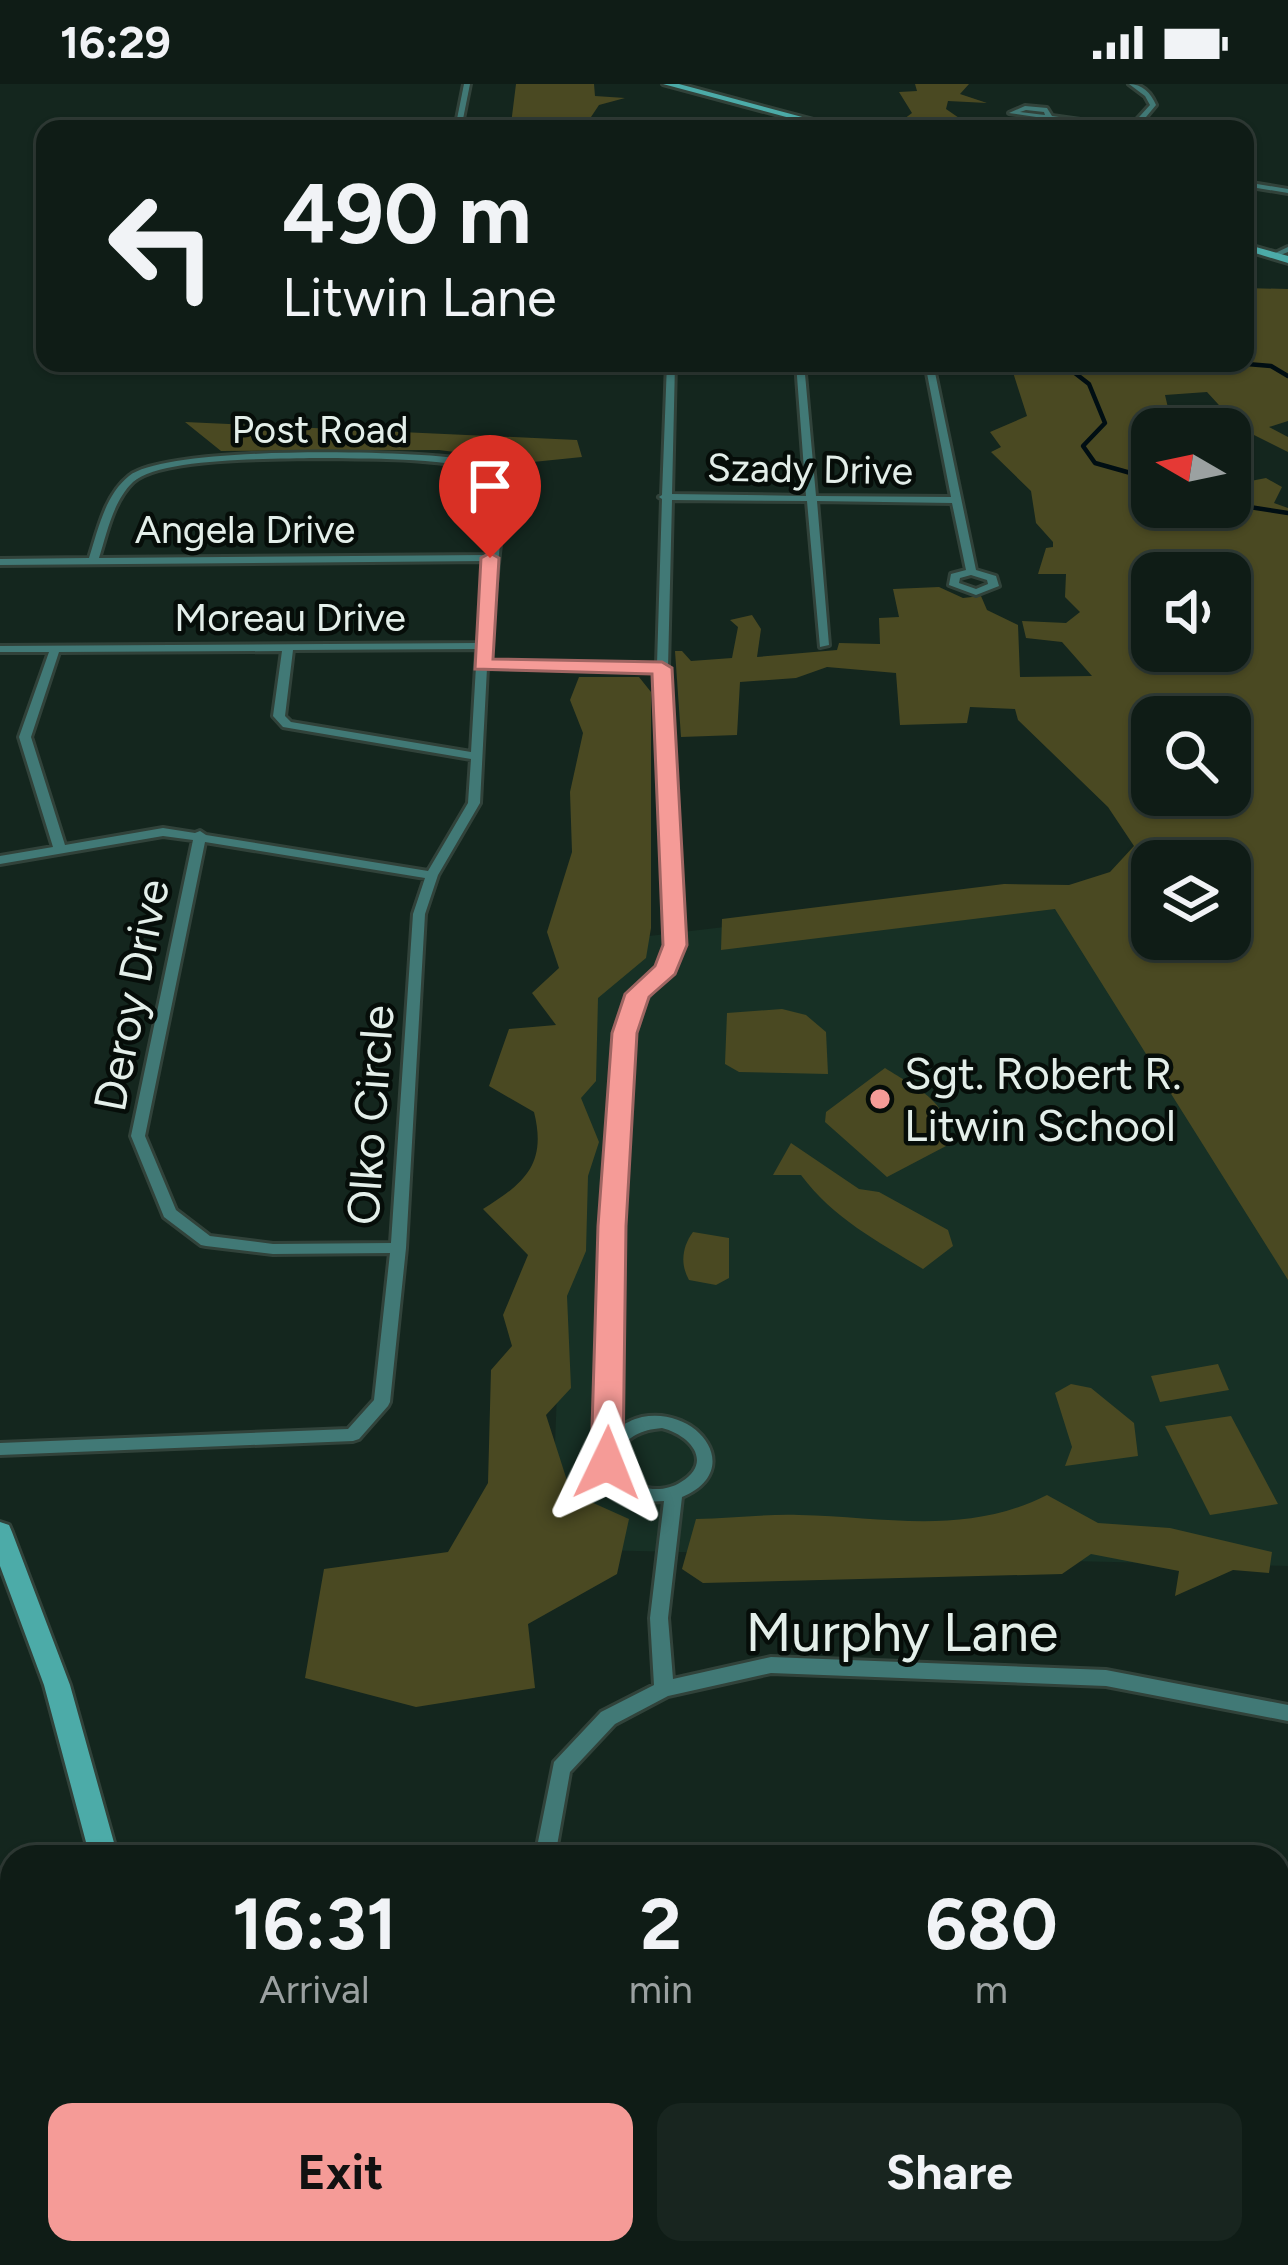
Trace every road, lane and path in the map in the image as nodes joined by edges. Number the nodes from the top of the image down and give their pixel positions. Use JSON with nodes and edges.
{"nodes":[{"id":1,"x":467,"y":84,"type":"edge"},
{"id":2,"x":668,"y":84,"type":"edge"},
{"id":3,"x":1132,"y":84,"type":"edge"},
{"id":4,"x":1049,"y":116,"type":"dead end"},
{"id":5,"x":460,"y":120,"type":"edge"},
{"id":6,"x":807,"y":120,"type":"edge"},
{"id":7,"x":1075,"y":120,"type":"edge"},
{"id":8,"x":1140,"y":120,"type":"edge"},
{"id":9,"x":1254,"y":184,"type":"edge"},
{"id":10,"x":1288,"y":191,"type":"edge"},
{"id":11,"x":1288,"y":249,"type":"edge"},
{"id":12,"x":1254,"y":250,"type":"edge"},
{"id":13,"x":1273,"y":256,"type":"junction"},
{"id":14,"x":1288,"y":260,"type":"edge"},
{"id":15,"x":671,"y":372,"type":"edge"},
{"id":16,"x":801,"y":372,"type":"edge"},
{"id":17,"x":931,"y":372,"type":"edge"},
{"id":18,"x":664,"y":496,"type":"junction"},
{"id":19,"x":808,"y":499,"type":"junction"},
{"id":20,"x":955,"y":500,"type":"junction"},
{"id":21,"x":490,"y":558,"type":"junction"},
{"id":22,"x":93,"y":560,"type":"junction"},
{"id":23,"x":0,"y":562,"type":"edge"},
{"id":24,"x":970,"y":572,"type":"dead end"},
{"id":25,"x":824,"y":644,"type":"dead end"},
{"id":26,"x":287,"y":646,"type":"junction"},
{"id":27,"x":483,"y":646,"type":"junction"},
{"id":28,"x":0,"y":649,"type":"edge"},
{"id":29,"x":55,"y":649,"type":"junction"},
{"id":30,"x":482,"y":665,"type":"junction"},
{"id":31,"x":662,"y":668,"type":"junction"},
{"id":32,"x":476,"y":756,"type":"junction"},
{"id":33,"x":200,"y":836,"type":"junction"},
{"id":34,"x":60,"y":848,"type":"junction"},
{"id":35,"x":0,"y":860,"type":"edge"},
{"id":36,"x":432,"y":875,"type":"junction"},
{"id":37,"x":398,"y":1248,"type":"junction"},
{"id":38,"x":0,"y":1449,"type":"edge"},
{"id":39,"x":608,"y":1449,"type":"junction"},
{"id":40,"x":674,"y":1494,"type":"junction"},
{"id":41,"x":0,"y":1532,"type":"edge"},
{"id":42,"x":664,"y":1689,"type":"junction"},
{"id":43,"x":1288,"y":1713,"type":"edge"},
{"id":44,"x":101,"y":1845,"type":"edge"},
{"id":45,"x":547,"y":1845,"type":"edge"}],
"edges":[{"from":1,"to":5,"type":"street"},
{"from":2,"to":6,"type":"main road"},
{"from":3,"to":8,"type":"street"},
{"from":4,"to":7,"type":"street"},
{"from":9,"to":10,"type":"street"},
{"from":11,"to":13,"type":"street"},
{"from":12,"to":13,"type":"main road"},
{"from":13,"to":14,"type":"main road"},
{"from":15,"to":18,"type":"street"},
{"from":16,"to":19,"type":"street"},
{"from":17,"to":20,"type":"street"},
{"from":18,"to":19,"type":"street","name":"Szady Drive"},
{"from":18,"to":31,"type":"street"},
{"from":19,"to":20,"type":"street","name":"Szady Drive"},
{"from":19,"to":25,"type":"street"},
{"from":20,"to":24,"type":"street"},
{"from":21,"to":22,"type":"street","name":"Angela Drive"},
{"from":21,"to":22,"type":"street","name":"Post Road"},
{"from":21,"to":27,"type":"street","name":"Post Road"},
{"from":22,"to":23,"type":"street","name":"Angela Drive"},
{"from":26,"to":27,"type":"street","name":"Moreau Drive"},
{"from":26,"to":29,"type":"street","name":"Moreau Drive"},
{"from":26,"to":32,"type":"street"},
{"from":27,"to":30,"type":"street"},
{"from":28,"to":29,"type":"street","name":"Moreau Drive"},
{"from":29,"to":34,"type":"street"},
{"from":30,"to":31,"type":"street"},
{"from":30,"to":32,"type":"street"},
{"from":31,"to":39,"type":"street"},
{"from":32,"to":36,"type":"street"},
{"from":33,"to":34,"type":"street"},
{"from":33,"to":36,"type":"street"},
{"from":33,"to":37,"type":"street","name":"Deroy Drive"},
{"from":34,"to":35,"type":"street"},
{"from":36,"to":37,"type":"street","name":"Olko Circle"},
{"from":37,"to":38,"type":"street","name":"Olko Circle"},
{"from":39,"to":40,"type":"street"},
{"from":39,"to":40,"type":"street"},
{"from":40,"to":42,"type":"street"},
{"from":41,"to":44,"type":"main road"},
{"from":42,"to":43,"type":"street","name":"Murphy Lane"},
{"from":42,"to":45,"type":"street","name":"Murphy Lane"}]}
